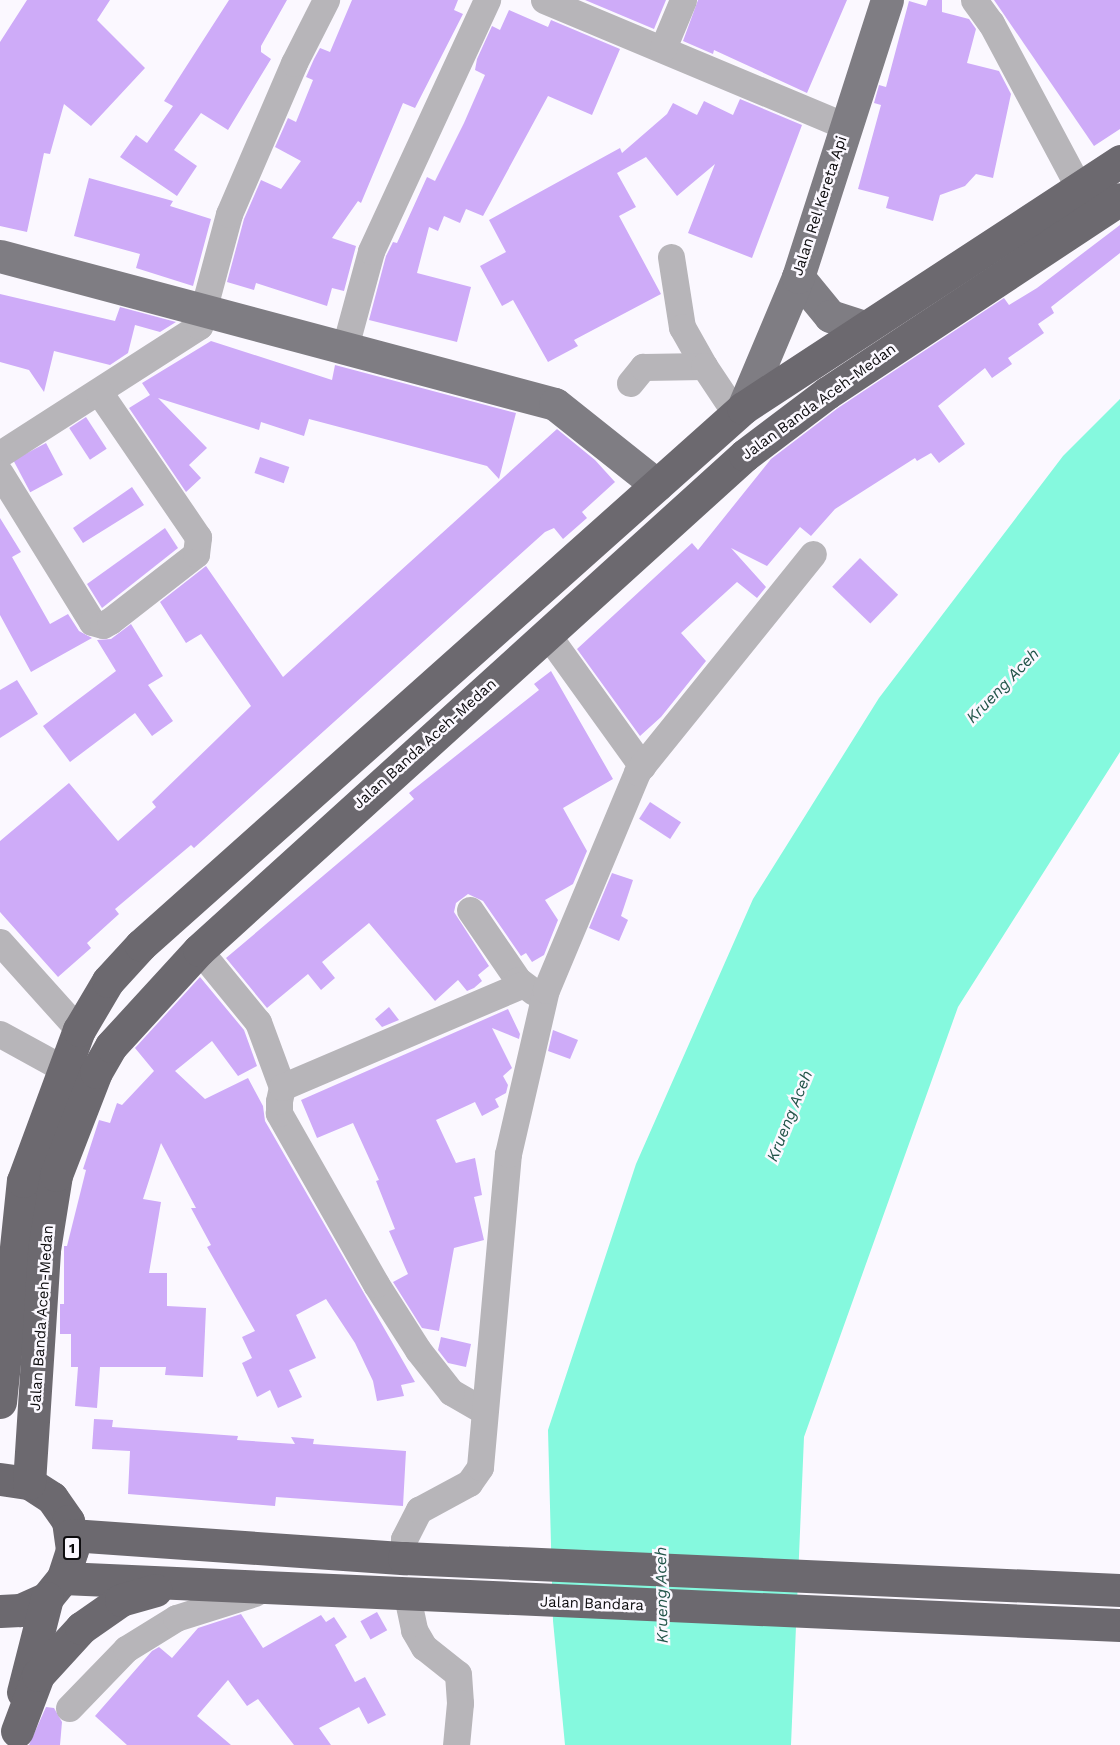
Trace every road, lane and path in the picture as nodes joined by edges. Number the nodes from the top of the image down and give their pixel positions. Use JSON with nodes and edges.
{"nodes":[{"id":1,"x":326,"y":0,"type":"edge"},
{"id":2,"x":487,"y":0,"type":"edge"},
{"id":3,"x":544,"y":0,"type":"edge"},
{"id":4,"x":682,"y":0,"type":"edge"},
{"id":5,"x":887,"y":0,"type":"edge"},
{"id":6,"x":974,"y":0,"type":"edge"},
{"id":7,"x":663,"y":48,"type":"junction"},
{"id":8,"x":845,"y":126,"type":"junction"},
{"id":9,"x":1120,"y":161,"type":"edge"},
{"id":10,"x":1078,"y":186,"type":"junction"},
{"id":11,"x":1120,"y":199,"type":"edge"},
{"id":12,"x":0,"y":256,"type":"edge"},
{"id":13,"x":671,"y":257,"type":"dead end"},
{"id":14,"x":798,"y":277,"type":"junction"},
{"id":15,"x":206,"y":311,"type":"junction"},
{"id":16,"x":863,"y":327,"type":"junction"},
{"id":17,"x":345,"y":347,"type":"junction"},
{"id":18,"x":705,"y":366,"type":"junction"},
{"id":19,"x":630,"y":383,"type":"dead end"},
{"id":20,"x":99,"y":392,"type":"junction"},
{"id":21,"x":739,"y":411,"type":"junction"},
{"id":22,"x":0,"y":454,"type":"edge"},
{"id":23,"x":0,"y":473,"type":"edge"},
{"id":24,"x":657,"y":485,"type":"junction"},
{"id":25,"x":813,"y":554,"type":"dead end"},
{"id":26,"x":547,"y":634,"type":"junction"},
{"id":27,"x":642,"y":766,"type":"junction"},
{"id":28,"x":470,"y":910,"type":"dead end"},
{"id":29,"x":0,"y":942,"type":"edge"},
{"id":30,"x":199,"y":950,"type":"junction"},
{"id":31,"x":534,"y":987,"type":"junction"},
{"id":32,"x":79,"y":1030,"type":"junction"},
{"id":33,"x":0,"y":1034,"type":"edge"},
{"id":34,"x":62,"y":1068,"type":"junction"},
{"id":35,"x":282,"y":1087,"type":"junction"},
{"id":36,"x":6,"y":1268,"type":"edge"},
{"id":37,"x":0,"y":1402,"type":"edge"},
{"id":38,"x":484,"y":1411,"type":"junction"},
{"id":39,"x":14,"y":1481,"type":"edge"},
{"id":40,"x":71,"y":1535,"type":"junction"},
{"id":41,"x":404,"y":1558,"type":"junction"},
{"id":42,"x":184,"y":1582,"type":"junction"},
{"id":43,"x":55,"y":1588,"type":"junction"},
{"id":44,"x":279,"y":1588,"type":"junction"},
{"id":45,"x":1120,"y":1590,"type":"edge"},
{"id":46,"x":407,"y":1596,"type":"junction"},
{"id":47,"x":0,"y":1611,"type":"edge"},
{"id":48,"x":1120,"y":1625,"type":"edge"},
{"id":49,"x":69,"y":1708,"type":"dead end"},
{"id":50,"x":16,"y":1738,"type":"edge"},
{"id":51,"x":456,"y":1745,"type":"edge"}],
"edges":[{"from":1,"to":15,"type":"street"},
{"from":2,"to":17,"type":"street"},
{"from":3,"to":7,"type":"street"},
{"from":4,"to":7,"type":"street"},
{"from":5,"to":8,"type":"main road","name":"Jalan Rel Kereta Api"},
{"from":6,"to":10,"type":"street"},
{"from":7,"to":8,"type":"street"},
{"from":8,"to":14,"type":"main road","name":"Jalan Rel Kereta Api"},
{"from":9,"to":10,"type":"highway","name":"Jalan Banda Aceh-Medan"},
{"from":10,"to":16,"type":"highway","name":"Jalan Banda Aceh-Medan"},
{"from":11,"to":26,"type":"highway","name":"Jalan Banda Aceh-Medan"},
{"from":12,"to":15,"type":"main road"},
{"from":13,"to":18,"type":"street"},
{"from":14,"to":16,"type":"main road"},
{"from":14,"to":21,"type":"main road","name":"Jalan Rel Kereta Api"},
{"from":15,"to":17,"type":"main road"},
{"from":15,"to":20,"type":"street"},
{"from":16,"to":21,"type":"highway","name":"Jalan Banda Aceh-Medan"},
{"from":17,"to":24,"type":"main road"},
{"from":18,"to":19,"type":"street"},
{"from":18,"to":21,"type":"street"},
{"from":20,"to":22,"type":"street"},
{"from":20,"to":23,"type":"street"},
{"from":21,"to":24,"type":"highway","name":"Jalan Banda Aceh-Medan"},
{"from":24,"to":32,"type":"highway","name":"Jalan Banda Aceh-Medan"},
{"from":25,"to":27,"type":"street"},
{"from":26,"to":27,"type":"street"},
{"from":26,"to":30,"type":"highway","name":"Jalan Banda Aceh-Medan"},
{"from":27,"to":31,"type":"street"},
{"from":28,"to":31,"type":"street"},
{"from":29,"to":32,"type":"street"},
{"from":30,"to":35,"type":"street"},
{"from":30,"to":39,"type":"highway","name":"Jalan Banda Aceh-Medan"},
{"from":31,"to":35,"type":"street"},
{"from":31,"to":38,"type":"street"},
{"from":32,"to":34,"type":"highway","name":"Jalan Banda Aceh-Medan"},
{"from":33,"to":34,"type":"street"},
{"from":34,"to":36,"type":"highway","name":"Jalan Banda Aceh-Medan"},
{"from":35,"to":38,"type":"street"},
{"from":36,"to":37,"type":"highway","name":"Jalan Banda Aceh-Medan"},
{"from":38,"to":41,"type":"street"},
{"from":39,"to":40,"type":"highway","number":"1"},
{"from":40,"to":41,"type":"highway"},
{"from":40,"to":43,"type":"highway","number":"1"},
{"from":41,"to":45,"type":"highway"},
{"from":42,"to":43,"type":"highway","name":"Jalan Bandara"},
{"from":42,"to":44,"type":"highway","name":"Jalan Bandara"},
{"from":42,"to":50,"type":"highway"},
{"from":43,"to":47,"type":"highway"},
{"from":43,"to":50,"type":"highway","number":"1"},
{"from":44,"to":46,"type":"highway","name":"Jalan Bandara"},
{"from":44,"to":49,"type":"street"},
{"from":46,"to":48,"type":"highway","name":"Jalan Bandara"},
{"from":46,"to":51,"type":"street"}]}
